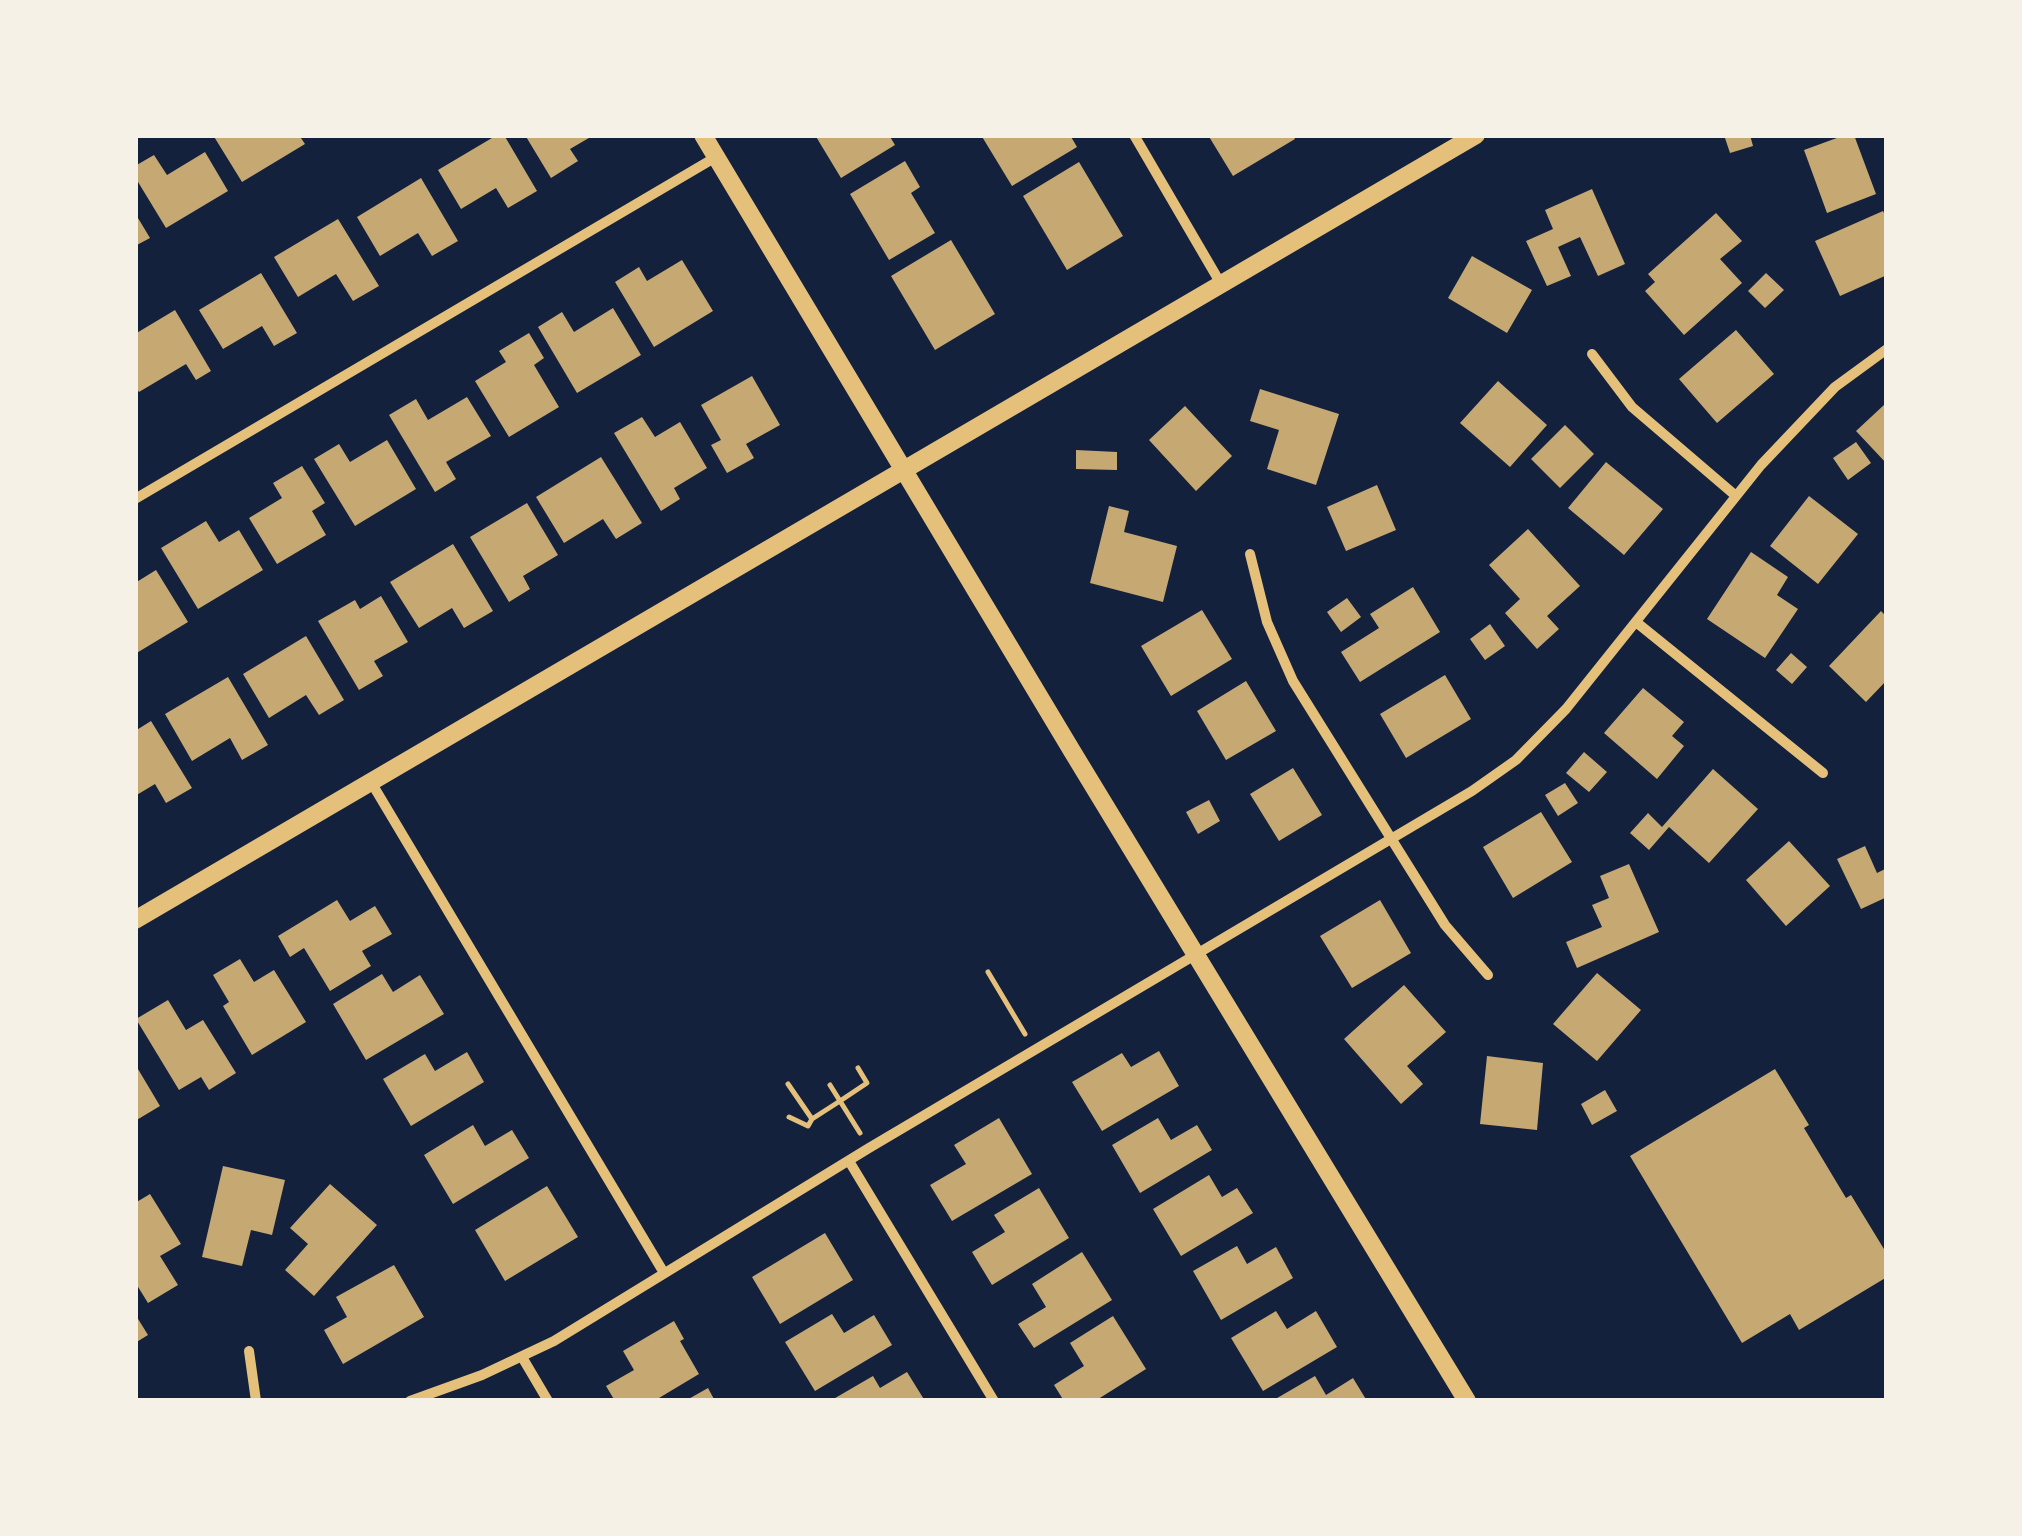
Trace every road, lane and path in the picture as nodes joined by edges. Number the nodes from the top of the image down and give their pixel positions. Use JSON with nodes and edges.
{"nodes":[{"id":1,"x":703,"y":135,"type":"edge"},
{"id":2,"x":1134,"y":135,"type":"edge"},
{"id":3,"x":1476,"y":135,"type":"edge"},
{"id":4,"x":716,"y":157,"type":"junction"},
{"id":5,"x":1220,"y":284,"type":"junction"},
{"id":6,"x":1887,"y":349,"type":"edge"},
{"id":7,"x":1592,"y":354,"type":"dead end"},
{"id":8,"x":904,"y":468,"type":"junction"},
{"id":9,"x":1736,"y":496,"type":"junction"},
{"id":10,"x":135,"y":498,"type":"edge"},
{"id":11,"x":1250,"y":554,"type":"dead end"},
{"id":12,"x":1636,"y":622,"type":"junction"},
{"id":13,"x":1823,"y":772,"type":"dead end"},
{"id":14,"x":371,"y":782,"type":"junction"},
{"id":15,"x":1390,"y":838,"type":"junction"},
{"id":16,"x":135,"y":920,"type":"edge"},
{"id":17,"x":1197,"y":954,"type":"junction"},
{"id":18,"x":988,"y":972,"type":"dead end"},
{"id":19,"x":1488,"y":975,"type":"dead end"},
{"id":20,"x":1034,"y":1050,"type":"junction"},
{"id":21,"x":858,"y":1068,"type":"dead end"},
{"id":22,"x":788,"y":1084,"type":"dead end"},
{"id":23,"x":830,"y":1085,"type":"dead end"},
{"id":24,"x":840,"y":1102,"type":"junction"},
{"id":25,"x":790,"y":1118,"type":"dead end"},
{"id":26,"x":812,"y":1120,"type":"junction"},
{"id":27,"x":869,"y":1148,"type":"junction"},
{"id":28,"x":849,"y":1160,"type":"junction"},
{"id":29,"x":664,"y":1273,"type":"junction"},
{"id":30,"x":248,"y":1351,"type":"dead end"},
{"id":31,"x":522,"y":1357,"type":"junction"},
{"id":32,"x":256,"y":1401,"type":"edge"},
{"id":33,"x":410,"y":1401,"type":"edge"},
{"id":34,"x":548,"y":1401,"type":"edge"},
{"id":35,"x":994,"y":1401,"type":"edge"},
{"id":36,"x":1467,"y":1401,"type":"edge"}],
"edges":[{"from":1,"to":4,"type":"street"},
{"from":2,"to":5,"type":"street"},
{"from":3,"to":5,"type":"street"},
{"from":4,"to":8,"type":"street"},
{"from":4,"to":10,"type":"street"},
{"from":5,"to":8,"type":"street"},
{"from":6,"to":9,"type":"street"},
{"from":7,"to":9,"type":"street"},
{"from":8,"to":14,"type":"street"},
{"from":8,"to":17,"type":"street"},
{"from":9,"to":12,"type":"street"},
{"from":11,"to":15,"type":"street"},
{"from":12,"to":13,"type":"street"},
{"from":12,"to":15,"type":"street"},
{"from":14,"to":16,"type":"street"},
{"from":14,"to":29,"type":"street"},
{"from":15,"to":17,"type":"street"},
{"from":15,"to":19,"type":"street"},
{"from":17,"to":20,"type":"street"},
{"from":17,"to":36,"type":"street"},
{"from":18,"to":20,"type":"path"},
{"from":20,"to":27,"type":"street"},
{"from":21,"to":24,"type":"path"},
{"from":22,"to":26,"type":"path"},
{"from":23,"to":24,"type":"path"},
{"from":24,"to":26,"type":"path"},
{"from":24,"to":27,"type":"path"},
{"from":25,"to":26,"type":"path"},
{"from":27,"to":28,"type":"street"},
{"from":28,"to":29,"type":"street"},
{"from":28,"to":35,"type":"street"},
{"from":29,"to":31,"type":"street"},
{"from":30,"to":32,"type":"street"},
{"from":31,"to":33,"type":"street"},
{"from":31,"to":34,"type":"street"}]}
